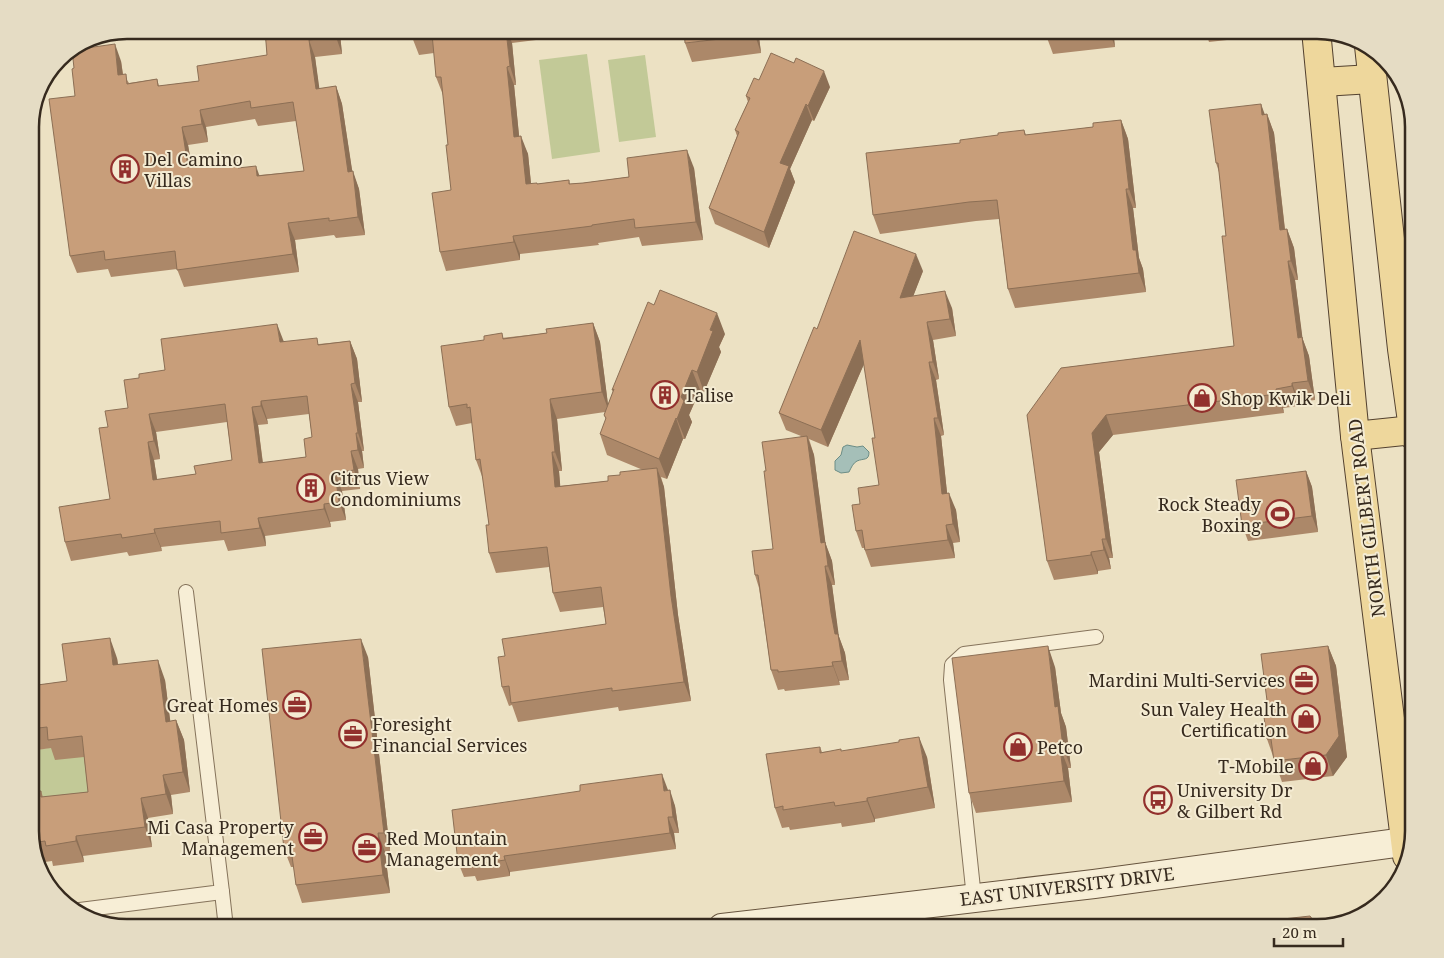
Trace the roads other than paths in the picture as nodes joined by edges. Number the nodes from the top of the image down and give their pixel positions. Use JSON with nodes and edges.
{"nodes":[{"id":1,"x":1317,"y":39,"type":"edge"},
{"id":2,"x":1370,"y":57,"type":"edge"},
{"id":3,"x":1372,"y":79,"type":"junction"},
{"id":4,"x":1322,"y":82,"type":"junction"},
{"id":5,"x":1405,"y":307,"type":"edge"},
{"id":6,"x":1405,"y":433,"type":"edge"},
{"id":7,"x":1355,"y":436,"type":"junction"},
{"id":8,"x":186,"y":592,"type":"dead end"},
{"id":9,"x":1096,"y":637,"type":"dead end"},
{"id":10,"x":1405,"y":823,"type":"edge"},
{"id":11,"x":1404,"y":846,"type":"edge"},
{"id":12,"x":222,"y":892,"type":"junction"},
{"id":13,"x":974,"y":898,"type":"junction"},
{"id":14,"x":87,"y":909,"type":"edge"},
{"id":15,"x":225,"y":919,"type":"edge"},
{"id":16,"x":798,"y":919,"type":"edge"}],
"edges":[{"from":1,"to":4,"type":"main road","name":"NORTH GILBERT ROAD"},
{"from":2,"to":3,"type":"main road"},
{"from":3,"to":4,"type":"main road"},
{"from":3,"to":5,"type":"main road"},
{"from":4,"to":7,"type":"main road","name":"NORTH GILBERT ROAD"},
{"from":6,"to":7,"type":"main road"},
{"from":7,"to":10,"type":"main road","name":"NORTH GILBERT ROAD"},
{"from":8,"to":12,"type":"lane"},
{"from":9,"to":13,"type":"lane"},
{"from":11,"to":13,"type":"main road","name":"EAST UNIVERSITY DRIVE"},
{"from":12,"to":14,"type":"lane"},
{"from":12,"to":15,"type":"lane"},
{"from":13,"to":16,"type":"main road","name":"EAST UNIVERSITY DRIVE"}]}
